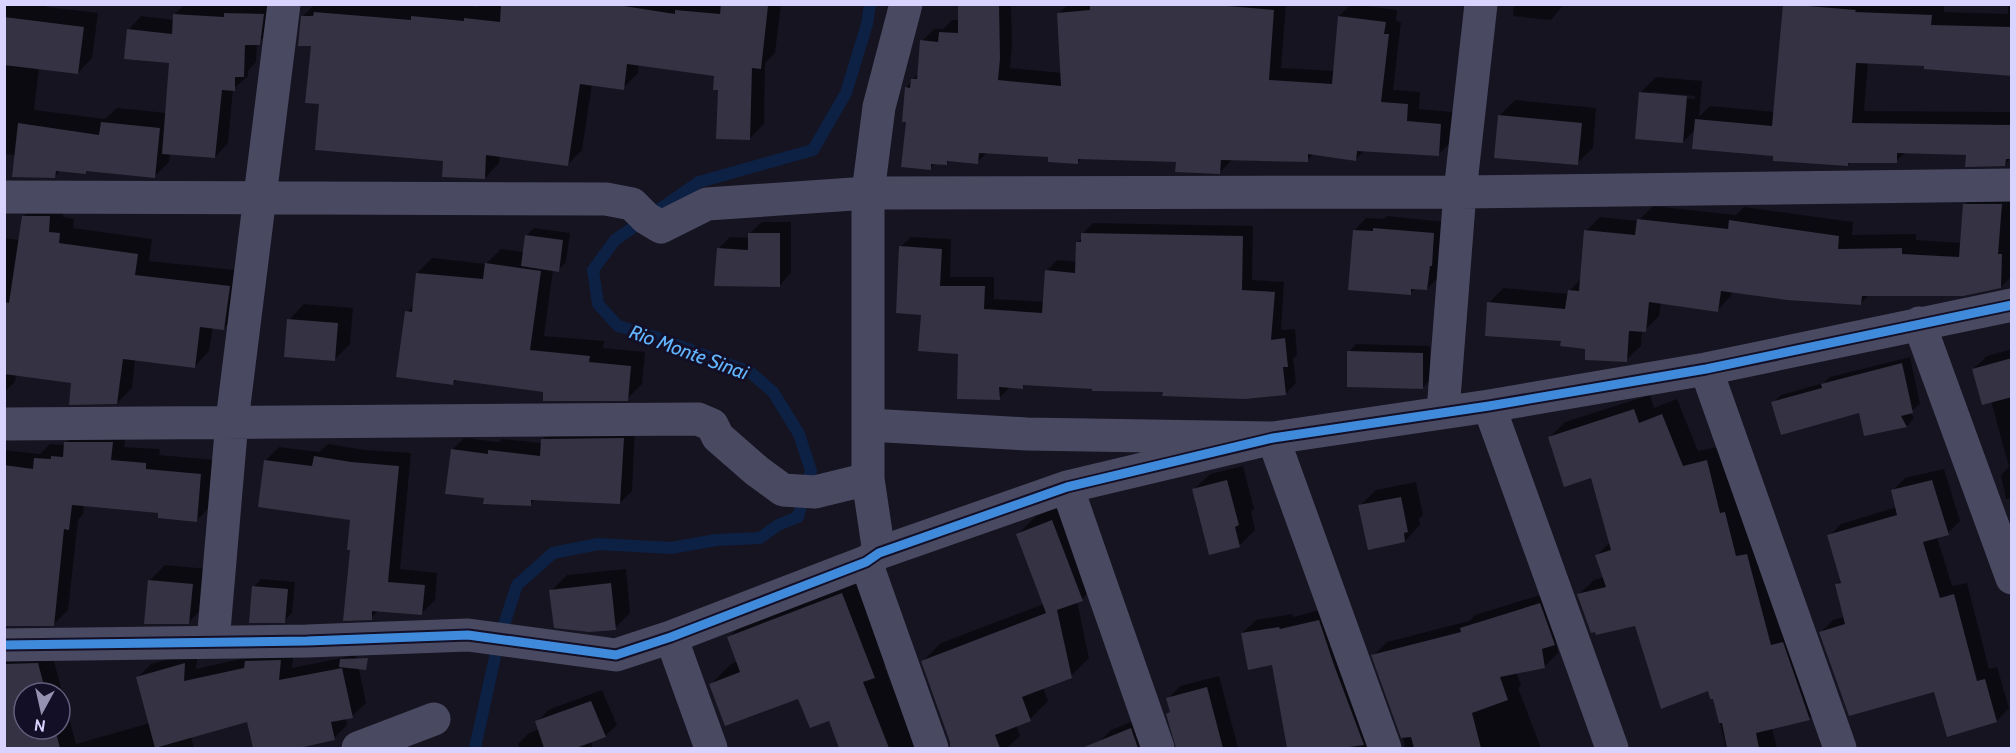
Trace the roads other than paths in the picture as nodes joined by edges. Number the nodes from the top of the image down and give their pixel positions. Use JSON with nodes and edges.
{"nodes":[{"id":1,"x":284,"y":4,"type":"edge"},
{"id":2,"x":906,"y":4,"type":"edge"},
{"id":3,"x":1481,"y":4,"type":"edge"},
{"id":4,"x":2012,"y":185,"type":"edge"},
{"id":5,"x":1460,"y":192,"type":"junction"},
{"id":6,"x":868,"y":193,"type":"junction"},
{"id":7,"x":4,"y":197,"type":"edge"},
{"id":8,"x":260,"y":198,"type":"junction"},
{"id":9,"x":2012,"y":304,"type":"edge"},
{"id":10,"x":1919,"y":323,"type":"junction"},
{"id":11,"x":1706,"y":369,"type":"junction"},
{"id":12,"x":1489,"y":406,"type":"junction"},
{"id":13,"x":1443,"y":411,"type":"junction"},
{"id":14,"x":232,"y":421,"type":"junction"},
{"id":15,"x":4,"y":424,"type":"edge"},
{"id":16,"x":869,"y":425,"type":"junction"},
{"id":17,"x":1273,"y":438,"type":"junction"},
{"id":18,"x":868,"y":479,"type":"junction"},
{"id":19,"x":1067,"y":487,"type":"junction"},
{"id":20,"x":873,"y":557,"type":"junction"},
{"id":21,"x":2012,"y":578,"type":"edge"},
{"id":22,"x":671,"y":637,"type":"junction"},
{"id":23,"x":213,"y":642,"type":"junction"},
{"id":24,"x":4,"y":645,"type":"edge"},
{"id":25,"x":434,"y":719,"type":"dead end"},
{"id":26,"x":358,"y":748,"type":"edge"},
{"id":27,"x":711,"y":748,"type":"edge"},
{"id":28,"x":932,"y":748,"type":"edge"},
{"id":29,"x":1158,"y":748,"type":"edge"},
{"id":30,"x":1385,"y":748,"type":"edge"},
{"id":31,"x":1612,"y":748,"type":"edge"},
{"id":32,"x":1840,"y":748,"type":"edge"}],
"edges":[{"from":1,"to":8,"type":"street"},
{"from":2,"to":6,"type":"street"},
{"from":3,"to":5,"type":"street"},
{"from":4,"to":5,"type":"street"},
{"from":5,"to":6,"type":"street"},
{"from":5,"to":13,"type":"street"},
{"from":6,"to":8,"type":"street"},
{"from":6,"to":16,"type":"street"},
{"from":7,"to":8,"type":"street"},
{"from":8,"to":14,"type":"street"},
{"from":9,"to":10,"type":"street"},
{"from":10,"to":11,"type":"street"},
{"from":10,"to":21,"type":"street"},
{"from":11,"to":12,"type":"street"},
{"from":11,"to":32,"type":"street"},
{"from":12,"to":13,"type":"street"},
{"from":12,"to":31,"type":"street"},
{"from":13,"to":17,"type":"street"},
{"from":14,"to":15,"type":"street"},
{"from":14,"to":18,"type":"street"},
{"from":14,"to":23,"type":"street"},
{"from":16,"to":17,"type":"street"},
{"from":16,"to":18,"type":"street"},
{"from":17,"to":19,"type":"street"},
{"from":17,"to":30,"type":"street"},
{"from":18,"to":20,"type":"street"},
{"from":19,"to":20,"type":"street"},
{"from":19,"to":29,"type":"street"},
{"from":20,"to":22,"type":"street"},
{"from":20,"to":28,"type":"street"},
{"from":22,"to":23,"type":"street"},
{"from":22,"to":27,"type":"street"},
{"from":23,"to":24,"type":"street"},
{"from":25,"to":26,"type":"street"}]}
